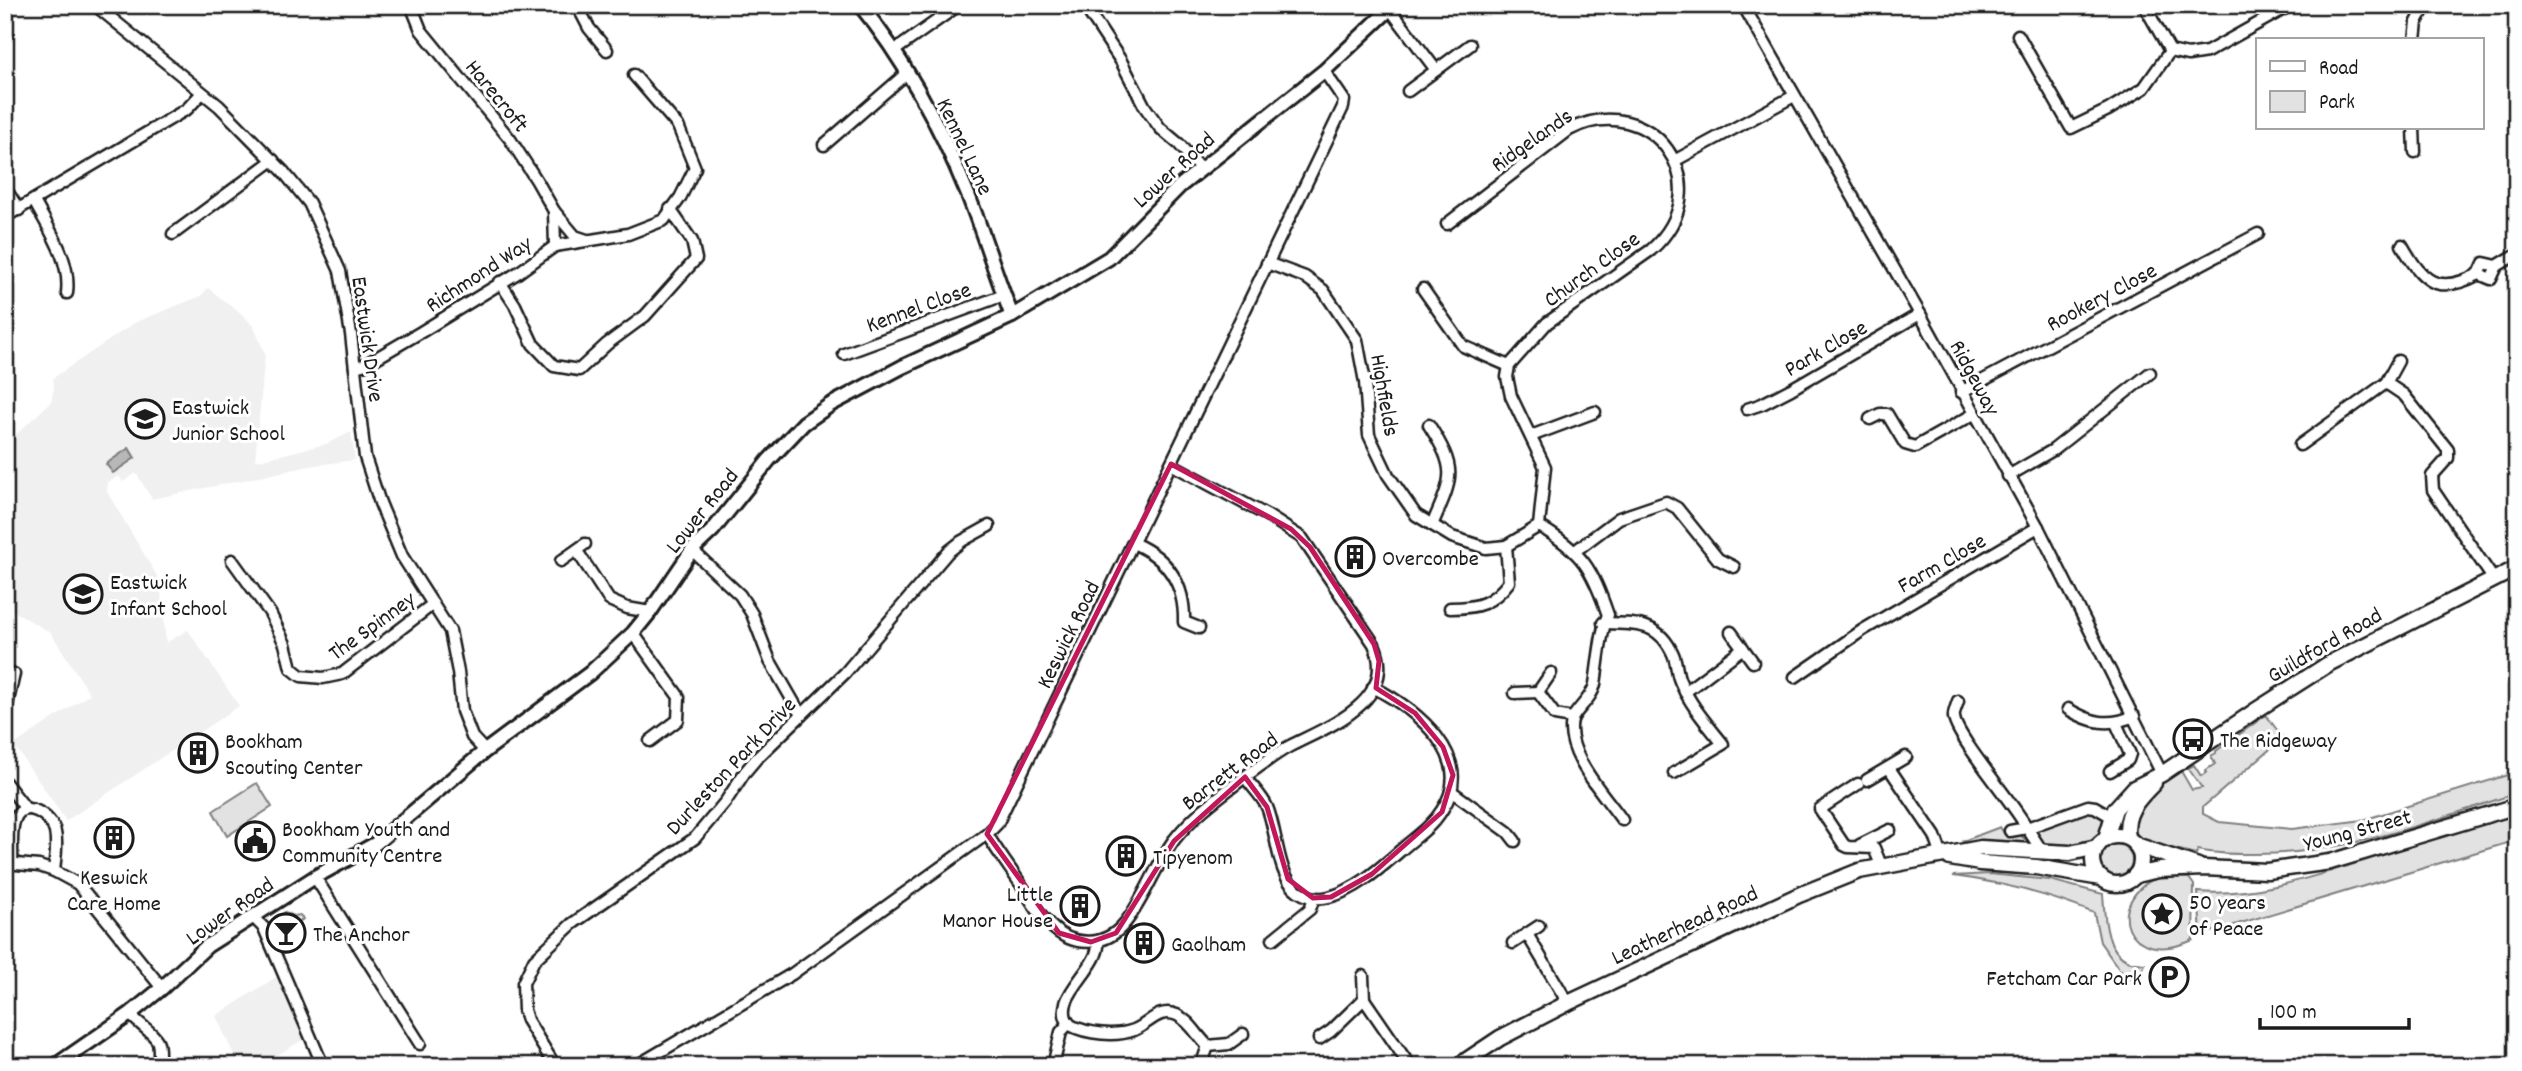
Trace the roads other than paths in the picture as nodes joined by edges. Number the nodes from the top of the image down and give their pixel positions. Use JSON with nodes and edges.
{"nodes":[{"id":1,"x":95,"y":5,"type":"edge"},
{"id":2,"x":411,"y":5,"type":"edge"},
{"id":3,"x":577,"y":5,"type":"edge"},
{"id":4,"x":860,"y":5,"type":"edge"},
{"id":5,"x":959,"y":5,"type":"edge"},
{"id":6,"x":1084,"y":5,"type":"edge"},
{"id":7,"x":1743,"y":5,"type":"edge"},
{"id":8,"x":2144,"y":5,"type":"edge"},
{"id":9,"x":2291,"y":5,"type":"edge"},
{"id":10,"x":2426,"y":5,"type":"edge"},
{"id":11,"x":1392,"y":7,"type":"edge"},
{"id":12,"x":2018,"y":36,"type":"dead end"},
{"id":13,"x":2415,"y":38,"type":"edge"},
{"id":14,"x":1470,"y":45,"type":"dead end"},
{"id":15,"x":607,"y":50,"type":"dead end"},
{"id":16,"x":894,"y":51,"type":"junction"},
{"id":17,"x":2169,"y":51,"type":"junction"},
{"id":18,"x":1436,"y":70,"type":"junction"},
{"id":19,"x":1324,"y":71,"type":"junction"},
{"id":20,"x":907,"y":73,"type":"junction"},
{"id":21,"x":634,"y":75,"type":"dead end"},
{"id":22,"x":1408,"y":91,"type":"dead end"},
{"id":23,"x":202,"y":93,"type":"junction"},
{"id":24,"x":1794,"y":96,"type":"junction"},
{"id":25,"x":2414,"y":130,"type":"edge"},
{"id":26,"x":824,"y":145,"type":"dead end"},
{"id":27,"x":2415,"y":152,"type":"dead end"},
{"id":28,"x":273,"y":160,"type":"junction"},
{"id":29,"x":1676,"y":160,"type":"junction"},
{"id":30,"x":1200,"y":169,"type":"junction"},
{"id":31,"x":5,"y":188,"type":"edge"},
{"id":32,"x":34,"y":201,"type":"junction"},
{"id":33,"x":670,"y":209,"type":"junction"},
{"id":34,"x":19,"y":210,"type":"junction"},
{"id":35,"x":554,"y":211,"type":"junction"},
{"id":36,"x":5,"y":217,"type":"edge"},
{"id":37,"x":1447,"y":225,"type":"dead end"},
{"id":38,"x":173,"y":234,"type":"dead end"},
{"id":39,"x":2258,"y":234,"type":"dead end"},
{"id":40,"x":590,"y":241,"type":"junction"},
{"id":41,"x":2402,"y":245,"type":"dead end"},
{"id":42,"x":555,"y":246,"type":"junction"},
{"id":43,"x":2517,"y":254,"type":"edge"},
{"id":44,"x":1267,"y":263,"type":"junction"},
{"id":45,"x":500,"y":282,"type":"junction"},
{"id":46,"x":1423,"y":289,"type":"dead end"},
{"id":47,"x":67,"y":293,"type":"dead end"},
{"id":48,"x":1004,"y":295,"type":"junction"},
{"id":49,"x":1920,"y":314,"type":"junction"},
{"id":50,"x":1012,"y":316,"type":"junction"},
{"id":51,"x":844,"y":354,"type":"dead end"},
{"id":52,"x":2398,"y":361,"type":"dead end"},
{"id":53,"x":1509,"y":366,"type":"junction"},
{"id":54,"x":355,"y":367,"type":"junction"},
{"id":55,"x":2150,"y":373,"type":"dead end"},
{"id":56,"x":2386,"y":383,"type":"junction"},
{"id":57,"x":1961,"y":392,"type":"junction"},
{"id":58,"x":1747,"y":409,"type":"dead end"},
{"id":59,"x":1595,"y":412,"type":"dead end"},
{"id":60,"x":1974,"y":414,"type":"junction"},
{"id":61,"x":1870,"y":419,"type":"dead end"},
{"id":62,"x":1429,"y":425,"type":"dead end"},
{"id":63,"x":1531,"y":436,"type":"junction"},
{"id":64,"x":2300,"y":445,"type":"dead end"},
{"id":65,"x":1171,"y":464,"type":"junction"},
{"id":66,"x":2008,"y":476,"type":"junction"},
{"id":67,"x":1432,"y":525,"type":"junction"},
{"id":68,"x":989,"y":526,"type":"dead end"},
{"id":69,"x":1539,"y":526,"type":"junction"},
{"id":70,"x":2038,"y":527,"type":"junction"},
{"id":71,"x":1133,"y":543,"type":"junction"},
{"id":72,"x":1506,"y":546,"type":"junction"},
{"id":73,"x":692,"y":550,"type":"junction"},
{"id":74,"x":1575,"y":551,"type":"junction"},
{"id":75,"x":232,"y":560,"type":"dead end"},
{"id":76,"x":561,"y":561,"type":"dead end"},
{"id":77,"x":1734,"y":567,"type":"dead end"},
{"id":78,"x":2517,"y":568,"type":"edge"},
{"id":79,"x":2494,"y":580,"type":"junction"},
{"id":80,"x":433,"y":604,"type":"junction"},
{"id":81,"x":1450,"y":608,"type":"dead end"},
{"id":82,"x":1351,"y":609,"type":"junction"},
{"id":83,"x":650,"y":612,"type":"junction"},
{"id":84,"x":1340,"y":616,"type":"dead end"},
{"id":85,"x":1604,"y":623,"type":"junction"},
{"id":86,"x":1199,"y":628,"type":"dead end"},
{"id":87,"x":1731,"y":632,"type":"dead end"},
{"id":88,"x":633,"y":633,"type":"junction"},
{"id":89,"x":1743,"y":648,"type":"junction"},
{"id":90,"x":1754,"y":662,"type":"dead end"},
{"id":91,"x":1551,"y":673,"type":"dead end"},
{"id":92,"x":14,"y":674,"type":"dead end"},
{"id":93,"x":1796,"y":677,"type":"dead end"},
{"id":94,"x":1373,"y":687,"type":"junction"},
{"id":95,"x":1538,"y":692,"type":"junction"},
{"id":96,"x":1685,"y":692,"type":"junction"},
{"id":97,"x":1515,"y":693,"type":"dead end"},
{"id":98,"x":1958,"y":701,"type":"dead end"},
{"id":99,"x":2068,"y":709,"type":"dead end"},
{"id":100,"x":5,"y":714,"type":"edge"},
{"id":101,"x":802,"y":715,"type":"junction"},
{"id":102,"x":2134,"y":716,"type":"junction"},
{"id":103,"x":1572,"y":718,"type":"junction"},
{"id":104,"x":2116,"y":723,"type":"junction"},
{"id":105,"x":650,"y":741,"type":"dead end"},
{"id":106,"x":485,"y":751,"type":"junction"},
{"id":107,"x":1906,"y":757,"type":"dead end"},
{"id":108,"x":1889,"y":768,"type":"junction"},
{"id":109,"x":2110,"y":771,"type":"dead end"},
{"id":110,"x":1674,"y":773,"type":"dead end"},
{"id":111,"x":2162,"y":774,"type":"junction"},
{"id":112,"x":1245,"y":777,"type":"junction"},
{"id":113,"x":5,"y":782,"type":"edge"},
{"id":114,"x":1451,"y":790,"type":"junction"},
{"id":115,"x":2517,"y":806,"type":"edge"},
{"id":116,"x":26,"y":809,"type":"junction"},
{"id":117,"x":2112,"y":817,"type":"junction"},
{"id":118,"x":1622,"y":820,"type":"dead end"},
{"id":119,"x":2027,"y":828,"type":"junction"},
{"id":120,"x":1890,"y":830,"type":"dead end"},
{"id":121,"x":2010,"y":831,"type":"dead end"},
{"id":122,"x":987,"y":834,"type":"junction"},
{"id":123,"x":1515,"y":841,"type":"dead end"},
{"id":124,"x":2132,"y":842,"type":"junction"},
{"id":125,"x":2101,"y":843,"type":"junction"},
{"id":126,"x":1857,"y":847,"type":"junction"},
{"id":127,"x":2042,"y":851,"type":"junction"},
{"id":128,"x":1942,"y":856,"type":"junction"},
{"id":129,"x":9,"y":863,"type":"edge"},
{"id":130,"x":1881,"y":865,"type":"junction"},
{"id":131,"x":2204,"y":868,"type":"junction"},
{"id":132,"x":54,"y":871,"type":"junction"},
{"id":133,"x":2136,"y":875,"type":"junction"},
{"id":134,"x":315,"y":877,"type":"junction"},
{"id":135,"x":2101,"y":878,"type":"junction"},
{"id":136,"x":1314,"y":898,"type":"junction"},
{"id":137,"x":252,"y":916,"type":"junction"},
{"id":138,"x":1539,"y":926,"type":"dead end"},
{"id":139,"x":1286,"y":928,"type":"junction"},
{"id":140,"x":1527,"y":934,"type":"junction"},
{"id":141,"x":1294,"y":938,"type":"dead end"},
{"id":142,"x":1272,"y":939,"type":"dead end"},
{"id":143,"x":1098,"y":941,"type":"junction"},
{"id":144,"x":1513,"y":943,"type":"dead end"},
{"id":145,"x":1363,"y":976,"type":"dead end"},
{"id":146,"x":162,"y":988,"type":"junction"},
{"id":147,"x":1364,"y":999,"type":"junction"},
{"id":148,"x":1568,"y":1003,"type":"junction"},
{"id":149,"x":130,"y":1014,"type":"junction"},
{"id":150,"x":1069,"y":1023,"type":"junction"},
{"id":151,"x":1241,"y":1039,"type":"dead end"},
{"id":152,"x":1319,"y":1039,"type":"dead end"},
{"id":153,"x":420,"y":1044,"type":"dead end"},
{"id":154,"x":1208,"y":1046,"type":"junction"},
{"id":155,"x":55,"y":1066,"type":"edge"},
{"id":156,"x":160,"y":1066,"type":"edge"},
{"id":157,"x":323,"y":1066,"type":"edge"},
{"id":158,"x":555,"y":1066,"type":"edge"},
{"id":159,"x":636,"y":1066,"type":"edge"},
{"id":160,"x":1053,"y":1066,"type":"edge"},
{"id":161,"x":1201,"y":1066,"type":"edge"},
{"id":162,"x":1410,"y":1066,"type":"edge"},
{"id":163,"x":1458,"y":1066,"type":"edge"}],
"edges":[{"from":1,"to":23,"type":"street","name":"Eastwick Drive"},
{"from":2,"to":35,"type":"street","name":"Harecroft"},
{"from":3,"to":15,"type":"street"},
{"from":4,"to":16,"type":"street","name":"Kennel Lane"},
{"from":5,"to":16,"type":"street"},
{"from":6,"to":30,"type":"street"},
{"from":7,"to":24,"type":"street","name":"Ridgeway"},
{"from":8,"to":17,"type":"street"},
{"from":9,"to":17,"type":"street"},
{"from":10,"to":13,"type":"street"},
{"from":11,"to":18,"type":"street"},
{"from":11,"to":19,"type":"street","name":"Lower Road"},
{"from":12,"to":17,"type":"street"},
{"from":14,"to":18,"type":"street"},
{"from":16,"to":20,"type":"street","name":"Kennel Lane"},
{"from":18,"to":22,"type":"street"},
{"from":19,"to":30,"type":"street","name":"Lower Road"},
{"from":19,"to":44,"type":"street","name":"Keswick Road"},
{"from":20,"to":26,"type":"street"},
{"from":20,"to":48,"type":"street","name":"Kennel Lane"},
{"from":21,"to":33,"type":"street","name":"Richmond Way"},
{"from":23,"to":28,"type":"street","name":"Eastwick Drive"},
{"from":23,"to":32,"type":"street"},
{"from":24,"to":29,"type":"street"},
{"from":24,"to":49,"type":"street","name":"Ridgeway"},
{"from":25,"to":27,"type":"street"},
{"from":28,"to":38,"type":"street"},
{"from":28,"to":54,"type":"street","name":"Eastwick Drive"},
{"from":29,"to":37,"type":"street","name":"Ridgelands"},
{"from":29,"to":53,"type":"street","name":"Church Close"},
{"from":30,"to":50,"type":"street","name":"Lower Road"},
{"from":31,"to":34,"type":"street"},
{"from":32,"to":34,"type":"street"},
{"from":32,"to":47,"type":"street"},
{"from":33,"to":40,"type":"street","name":"Richmond Way"},
{"from":33,"to":45,"type":"street"},
{"from":34,"to":36,"type":"street"},
{"from":35,"to":40,"type":"street","name":"Harecroft"},
{"from":35,"to":42,"type":"street","name":"Harecroft"},
{"from":39,"to":57,"type":"street","name":"Rookery Close"},
{"from":40,"to":42,"type":"street","name":"Richmond Way"},
{"from":41,"to":43,"type":"street"},
{"from":42,"to":45,"type":"street","name":"Richmond Way"},
{"from":44,"to":65,"type":"street","name":"Keswick Road"},
{"from":44,"to":67,"type":"street","name":"Highfields"},
{"from":45,"to":54,"type":"street","name":"Richmond Way"},
{"from":46,"to":53,"type":"street"},
{"from":48,"to":50,"type":"street","name":"Kennel Lane"},
{"from":48,"to":51,"type":"street","name":"Kennel Close"},
{"from":49,"to":57,"type":"street","name":"Ridgeway"},
{"from":49,"to":58,"type":"street","name":"Park Close"},
{"from":50,"to":73,"type":"street","name":"Lower Road"},
{"from":52,"to":56,"type":"street"},
{"from":53,"to":63,"type":"street"},
{"from":54,"to":80,"type":"street","name":"Eastwick Drive"},
{"from":55,"to":66,"type":"street"},
{"from":56,"to":64,"type":"street"},
{"from":56,"to":79,"type":"street"},
{"from":57,"to":60,"type":"street","name":"Ridgeway"},
{"from":59,"to":63,"type":"street"},
{"from":60,"to":61,"type":"street"},
{"from":60,"to":66,"type":"street","name":"Ridgeway"},
{"from":62,"to":67,"type":"street"},
{"from":63,"to":69,"type":"street"},
{"from":65,"to":71,"type":"street","name":"Keswick Road"},
{"from":65,"to":82,"type":"street"},
{"from":66,"to":70,"type":"street","name":"Ridgeway"},
{"from":67,"to":72,"type":"street","name":"Highfields"},
{"from":68,"to":101,"type":"street","name":"Durleston Park Drive"},
{"from":69,"to":72,"type":"street"},
{"from":69,"to":74,"type":"street"},
{"from":70,"to":93,"type":"street","name":"Farm Close"},
{"from":70,"to":102,"type":"street","name":"Ridgeway"},
{"from":71,"to":86,"type":"street"},
{"from":71,"to":122,"type":"street","name":"Keswick Road"},
{"from":72,"to":81,"type":"street"},
{"from":73,"to":83,"type":"street","name":"Lower Road"},
{"from":73,"to":101,"type":"street"},
{"from":74,"to":77,"type":"street"},
{"from":74,"to":85,"type":"street"},
{"from":75,"to":80,"type":"street","name":"The Spinney"},
{"from":76,"to":83,"type":"street"},
{"from":78,"to":79,"type":"main road","name":"Guildford Road"},
{"from":79,"to":111,"type":"main road","name":"Guildford Road"},
{"from":80,"to":106,"type":"street","name":"Eastwick Drive"},
{"from":82,"to":84,"type":"street"},
{"from":82,"to":94,"type":"street"},
{"from":83,"to":88,"type":"street","name":"Lower Road"},
{"from":85,"to":96,"type":"street"},
{"from":85,"to":103,"type":"street"},
{"from":87,"to":89,"type":"street"},
{"from":88,"to":105,"type":"street"},
{"from":88,"to":106,"type":"street","name":"Lower Road"},
{"from":89,"to":90,"type":"street"},
{"from":89,"to":96,"type":"street"},
{"from":91,"to":95,"type":"street"},
{"from":92,"to":100,"type":"street"},
{"from":94,"to":112,"type":"street","name":"Barrett Road"},
{"from":94,"to":114,"type":"street"},
{"from":95,"to":97,"type":"street"},
{"from":95,"to":103,"type":"street"},
{"from":96,"to":110,"type":"street"},
{"from":98,"to":119,"type":"street"},
{"from":99,"to":104,"type":"street"},
{"from":101,"to":158,"type":"street","name":"Durleston Park Drive"},
{"from":102,"to":104,"type":"street"},
{"from":102,"to":111,"type":"street","name":"Ridgeway"},
{"from":103,"to":118,"type":"street"},
{"from":104,"to":109,"type":"street"},
{"from":106,"to":134,"type":"street","name":"Lower Road"},
{"from":107,"to":108,"type":"street"},
{"from":108,"to":126,"type":"street"},
{"from":108,"to":128,"type":"street"},
{"from":111,"to":117,"type":"main road","name":"Guildford Road"},
{"from":111,"to":124,"type":"main road","name":"Guildford Road"},
{"from":112,"to":136,"type":"street"},
{"from":112,"to":143,"type":"street","name":"Barrett Road"},
{"from":113,"to":116,"type":"street"},
{"from":114,"to":123,"type":"street"},
{"from":114,"to":136,"type":"street"},
{"from":115,"to":131,"type":"main road","name":"Young Street"},
{"from":116,"to":129,"type":"street"},
{"from":116,"to":132,"type":"street"},
{"from":117,"to":119,"type":"street"},
{"from":117,"to":125,"type":"main road","name":"Guildford Road"},
{"from":119,"to":121,"type":"street"},
{"from":119,"to":127,"type":"street"},
{"from":120,"to":126,"type":"street"},
{"from":122,"to":143,"type":"street"},
{"from":122,"to":159,"type":"street","name":"Keswick Road"},
{"from":124,"to":125,"type":"main road"},
{"from":124,"to":131,"type":"main road","name":"Young Street"},
{"from":124,"to":133,"type":"main road"},
{"from":125,"to":127,"type":"main road"},
{"from":125,"to":135,"type":"main road"},
{"from":126,"to":130,"type":"street"},
{"from":127,"to":128,"type":"main road"},
{"from":128,"to":130,"type":"main road","name":"Leatherhead Road"},
{"from":128,"to":135,"type":"main road"},
{"from":129,"to":132,"type":"street"},
{"from":130,"to":148,"type":"main road","name":"Leatherhead Road"},
{"from":131,"to":133,"type":"main road","name":"Young Street"},
{"from":132,"to":146,"type":"street"},
{"from":133,"to":135,"type":"main road"},
{"from":134,"to":137,"type":"street","name":"Lower Road"},
{"from":134,"to":153,"type":"street"},
{"from":136,"to":139,"type":"street"},
{"from":137,"to":146,"type":"street","name":"Lower Road"},
{"from":137,"to":157,"type":"street"},
{"from":138,"to":140,"type":"street"},
{"from":139,"to":141,"type":"street"},
{"from":139,"to":142,"type":"street"},
{"from":140,"to":144,"type":"street"},
{"from":140,"to":148,"type":"street"},
{"from":143,"to":150,"type":"street"},
{"from":145,"to":147,"type":"street"},
{"from":146,"to":149,"type":"street","name":"Lower Road"},
{"from":147,"to":152,"type":"street"},
{"from":147,"to":162,"type":"street"},
{"from":148,"to":163,"type":"main road","name":"Leatherhead Road"},
{"from":149,"to":155,"type":"street","name":"Lower Road"},
{"from":149,"to":156,"type":"street"},
{"from":150,"to":154,"type":"street"},
{"from":150,"to":160,"type":"street"},
{"from":151,"to":154,"type":"street"},
{"from":154,"to":161,"type":"street"}]}
